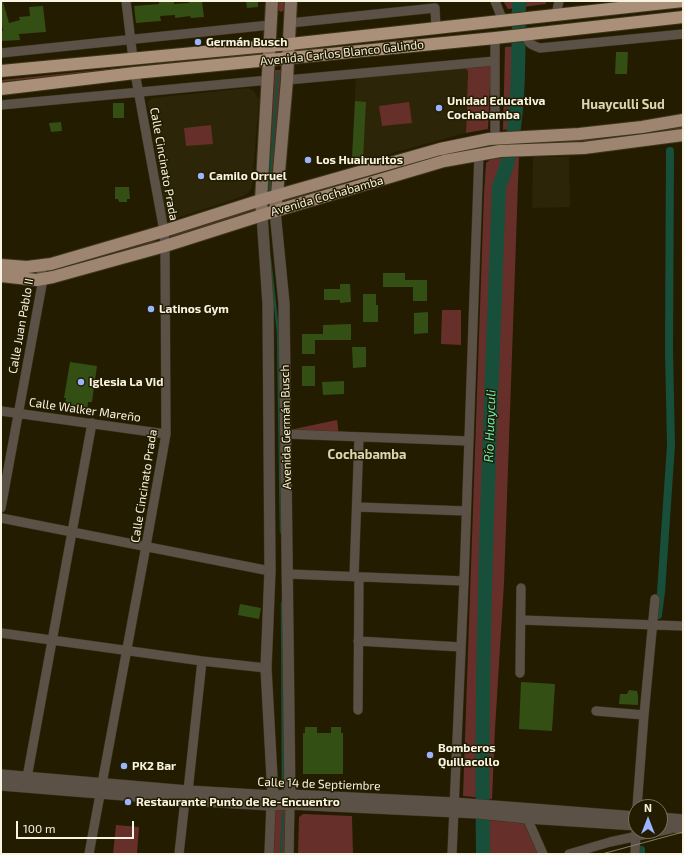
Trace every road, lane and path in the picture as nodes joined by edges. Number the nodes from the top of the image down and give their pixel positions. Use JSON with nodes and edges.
{"nodes":[{"id":1,"x":126,"y":1,"type":"edge"},
{"id":2,"x":272,"y":1,"type":"edge"},
{"id":3,"x":291,"y":1,"type":"edge"},
{"id":4,"x":495,"y":1,"type":"edge"},
{"id":5,"x":558,"y":1,"type":"edge"},
{"id":6,"x":683,"y":1,"type":"edge"},
{"id":7,"x":556,"y":15,"type":"junction"},
{"id":8,"x":683,"y":17,"type":"edge"},
{"id":9,"x":290,"y":20,"type":"junction"},
{"id":10,"x":512,"y":20,"type":"junction"},
{"id":11,"x":271,"y":21,"type":"junction"},
{"id":12,"x":436,"y":28,"type":"junction"},
{"id":13,"x":683,"y":34,"type":"edge"},
{"id":14,"x":521,"y":35,"type":"junction"},
{"id":15,"x":495,"y":38,"type":"junction"},
{"id":16,"x":130,"y":40,"type":"junction"},
{"id":17,"x":290,"y":44,"type":"junction"},
{"id":18,"x":270,"y":45,"type":"junction"},
{"id":19,"x":1,"y":53,"type":"edge"},
{"id":20,"x":289,"y":58,"type":"junction"},
{"id":21,"x":133,"y":59,"type":"junction"},
{"id":22,"x":269,"y":60,"type":"junction"},
{"id":23,"x":495,"y":61,"type":"junction"},
{"id":24,"x":1,"y":71,"type":"edge"},
{"id":25,"x":135,"y":72,"type":"junction"},
{"id":26,"x":269,"y":80,"type":"junction"},
{"id":27,"x":287,"y":80,"type":"junction"},
{"id":28,"x":1,"y":90,"type":"edge"},
{"id":29,"x":138,"y":92,"type":"junction"},
{"id":30,"x":1,"y":105,"type":"edge"},
{"id":31,"x":683,"y":120,"type":"edge"},
{"id":32,"x":683,"y":135,"type":"edge"},
{"id":33,"x":492,"y":139,"type":"junction"},
{"id":34,"x":484,"y":153,"type":"junction"},
{"id":35,"x":277,"y":195,"type":"junction"},
{"id":36,"x":261,"y":200,"type":"junction"},
{"id":37,"x":275,"y":211,"type":"junction"},
{"id":38,"x":262,"y":215,"type":"junction"},
{"id":39,"x":164,"y":231,"type":"junction"},
{"id":40,"x":165,"y":246,"type":"junction"},
{"id":41,"x":1,"y":265,"type":"edge"},
{"id":42,"x":40,"y":266,"type":"junction"},
{"id":43,"x":1,"y":276,"type":"edge"},
{"id":44,"x":43,"y":279,"type":"junction"},
{"id":45,"x":1,"y":411,"type":"edge"},
{"id":46,"x":18,"y":413,"type":"junction"},
{"id":47,"x":92,"y":424,"type":"junction"},
{"id":48,"x":166,"y":434,"type":"junction"},
{"id":49,"x":286,"y":434,"type":"junction"},
{"id":50,"x":359,"y":437,"type":"junction"},
{"id":51,"x":468,"y":441,"type":"junction"},
{"id":52,"x":357,"y":506,"type":"junction"},
{"id":53,"x":1,"y":508,"type":"edge"},
{"id":54,"x":466,"y":511,"type":"junction"},
{"id":55,"x":1,"y":518,"type":"edge"},
{"id":56,"x":72,"y":532,"type":"junction"},
{"id":57,"x":146,"y":546,"type":"junction"},
{"id":58,"x":270,"y":570,"type":"junction"},
{"id":59,"x":288,"y":574,"type":"junction"},
{"id":60,"x":356,"y":577,"type":"junction"},
{"id":61,"x":464,"y":581,"type":"junction"},
{"id":62,"x":521,"y":588,"type":"dead end"},
{"id":63,"x":655,"y":599,"type":"dead end"},
{"id":64,"x":521,"y":620,"type":"junction"},
{"id":65,"x":653,"y":624,"type":"junction"},
{"id":66,"x":683,"y":626,"type":"edge"},
{"id":67,"x":1,"y":633,"type":"edge"},
{"id":68,"x":52,"y":640,"type":"junction"},
{"id":69,"x":358,"y":641,"type":"junction"},
{"id":70,"x":461,"y":646,"type":"junction"},
{"id":71,"x":127,"y":651,"type":"junction"},
{"id":72,"x":202,"y":661,"type":"junction"},
{"id":73,"x":266,"y":668,"type":"junction"},
{"id":74,"x":520,"y":673,"type":"dead end"},
{"id":75,"x":358,"y":710,"type":"dead end"},
{"id":76,"x":596,"y":711,"type":"dead end"},
{"id":77,"x":644,"y":715,"type":"junction"},
{"id":78,"x":1,"y":775,"type":"edge"},
{"id":79,"x":26,"y":782,"type":"junction"},
{"id":80,"x":1,"y":785,"type":"edge"},
{"id":81,"x":101,"y":787,"type":"junction"},
{"id":82,"x":187,"y":795,"type":"junction"},
{"id":83,"x":638,"y":799,"type":"edge"},
{"id":84,"x":272,"y":800,"type":"junction"},
{"id":85,"x":290,"y":800,"type":"junction"},
{"id":86,"x":454,"y":808,"type":"junction"},
{"id":87,"x":527,"y":814,"type":"junction"},
{"id":88,"x":628,"y":816,"type":"edge"},
{"id":89,"x":668,"y":821,"type":"edge"},
{"id":90,"x":668,"y":826,"type":"edge"},
{"id":91,"x":682,"y":826,"type":"edge"},
{"id":92,"x":668,"y":827,"type":"edge"},
{"id":93,"x":628,"y":828,"type":"edge"},
{"id":94,"x":628,"y":832,"type":"edge"},
{"id":95,"x":636,"y":839,"type":"edge"},
{"id":96,"x":89,"y":854,"type":"edge"},
{"id":97,"x":179,"y":854,"type":"edge"},
{"id":98,"x":269,"y":854,"type":"edge"},
{"id":99,"x":289,"y":854,"type":"edge"},
{"id":100,"x":452,"y":854,"type":"edge"},
{"id":101,"x":543,"y":854,"type":"edge"},
{"id":102,"x":569,"y":854,"type":"edge"},
{"id":103,"x":635,"y":854,"type":"edge"}],
"edges":[{"from":1,"to":16,"type":"street"},
{"from":2,"to":11,"type":"main road","name":"Avenida Germán Busch"},
{"from":3,"to":9,"type":"main road","name":"Avenida Germán Busch"},
{"from":4,"to":10,"type":"street"},
{"from":5,"to":7,"type":"street"},
{"from":6,"to":7,"type":"highway","name":"Avenida Carlos Blanco Galindo"},
{"from":7,"to":10,"type":"highway","name":"Avenida Carlos Blanco Galindo"},
{"from":8,"to":14,"type":"highway","name":"Avenida Carlos Blanco Galindo"},
{"from":9,"to":11,"type":"main road"},
{"from":9,"to":12,"type":"street"},
{"from":9,"to":17,"type":"main road","name":"Avenida Germán Busch"},
{"from":10,"to":12,"type":"highway","name":"Avenida Carlos Blanco Galindo"},
{"from":11,"to":16,"type":"street"},
{"from":11,"to":18,"type":"main road","name":"Avenida Germán Busch"},
{"from":12,"to":17,"type":"highway","name":"Avenida Carlos Blanco Galindo"},
{"from":13,"to":14,"type":"street"},
{"from":14,"to":15,"type":"highway","name":"Avenida Carlos Blanco Galindo"},
{"from":15,"to":20,"type":"highway","name":"Avenida Carlos Blanco Galindo"},
{"from":15,"to":23,"type":"street"},
{"from":16,"to":19,"type":"street"},
{"from":16,"to":21,"type":"street"},
{"from":17,"to":18,"type":"highway","name":"Avenida Carlos Blanco Galindo"},
{"from":17,"to":20,"type":"main road","name":"Avenida Germán Busch"},
{"from":18,"to":21,"type":"highway","name":"Avenida Carlos Blanco Galindo"},
{"from":18,"to":22,"type":"main road","name":"Avenida Germán Busch"},
{"from":20,"to":22,"type":"highway","name":"Avenida Carlos Blanco Galindo"},
{"from":20,"to":27,"type":"main road","name":"Avenida Germán Busch"},
{"from":21,"to":24,"type":"highway","name":"Avenida Carlos Blanco Galindo"},
{"from":22,"to":25,"type":"highway","name":"Avenida Carlos Blanco Galindo"},
{"from":22,"to":26,"type":"main road","name":"Avenida Germán Busch"},
{"from":23,"to":27,"type":"street","name":"Avenida Carlos Blanco Galindo"},
{"from":23,"to":33,"type":"street"},
{"from":25,"to":28,"type":"highway","name":"Avenida Carlos Blanco Galindo"},
{"from":25,"to":29,"type":"street","name":"Calle Cincinato Prada"},
{"from":26,"to":29,"type":"street","name":"Avenida Carlos Blanco Galindo"},
{"from":26,"to":36,"type":"main road","name":"Avenida Germán Busch"},
{"from":27,"to":35,"type":"main road","name":"Avenida Germán Busch"},
{"from":29,"to":30,"type":"street","name":"Avenida Carlos Blanco Galindo"},
{"from":29,"to":39,"type":"street","name":"Calle Cincinato Prada"},
{"from":31,"to":33,"type":"main road","name":"Avenida Cochabamba"},
{"from":32,"to":34,"type":"main road","name":"Avenida Cochabamba"},
{"from":33,"to":34,"type":"main road"},
{"from":33,"to":35,"type":"main road","name":"Avenida Cochabamba"},
{"from":34,"to":37,"type":"main road","name":"Avenida Cochabamba"},
{"from":34,"to":51,"type":"street"},
{"from":35,"to":36,"type":"main road","name":"Avenida Cochabamba"},
{"from":35,"to":37,"type":"main road","name":"Avenida Germán Busch"},
{"from":36,"to":38,"type":"main road","name":"Avenida Germán Busch"},
{"from":36,"to":39,"type":"main road","name":"Avenida Cochabamba"},
{"from":37,"to":38,"type":"main road","name":"Avenida Cochabamba"},
{"from":37,"to":49,"type":"street","name":"Avenida Germán Busch"},
{"from":38,"to":40,"type":"main road","name":"Avenida Cochabamba"},
{"from":38,"to":58,"type":"street","name":"Avenida Germán Busch"},
{"from":39,"to":40,"type":"street","name":"Calle Cincinato Prada"},
{"from":39,"to":42,"type":"main road","name":"Avenida Cochabamba"},
{"from":40,"to":44,"type":"main road","name":"Avenida Cochabamba"},
{"from":40,"to":48,"type":"street","name":"Calle Cincinato Prada"},
{"from":41,"to":42,"type":"main road","name":"Avenida Cochabamba"},
{"from":42,"to":44,"type":"street","name":"Calle Juan Pablo II"},
{"from":43,"to":44,"type":"main road","name":"Avenida Cochabamba"},
{"from":44,"to":46,"type":"street","name":"Calle Juan Pablo II"},
{"from":45,"to":46,"type":"street","name":"Calle Walker Mareño"},
{"from":46,"to":47,"type":"street","name":"Calle Walker Mareño"},
{"from":46,"to":53,"type":"street","name":"Calle Juan Pablo II"},
{"from":47,"to":48,"type":"street","name":"Calle Walker Mareño"},
{"from":47,"to":56,"type":"street"},
{"from":48,"to":57,"type":"street","name":"Calle Cincinato Prada"},
{"from":49,"to":50,"type":"street"},
{"from":49,"to":59,"type":"street","name":"Avenida Germán Busch"},
{"from":50,"to":51,"type":"street"},
{"from":50,"to":52,"type":"street"},
{"from":51,"to":54,"type":"street"},
{"from":52,"to":54,"type":"street"},
{"from":52,"to":60,"type":"street"},
{"from":54,"to":61,"type":"street"},
{"from":55,"to":56,"type":"street"},
{"from":56,"to":57,"type":"street"},
{"from":56,"to":68,"type":"street"},
{"from":57,"to":58,"type":"street"},
{"from":57,"to":71,"type":"street","name":"Calle Cincinato Prada"},
{"from":58,"to":73,"type":"street","name":"Avenida Germán Busch"},
{"from":59,"to":60,"type":"street"},
{"from":59,"to":85,"type":"street","name":"Avenida Germán Busch"},
{"from":60,"to":61,"type":"street"},
{"from":60,"to":69,"type":"street"},
{"from":61,"to":70,"type":"street"},
{"from":62,"to":64,"type":"street"},
{"from":63,"to":65,"type":"street"},
{"from":64,"to":65,"type":"street"},
{"from":64,"to":74,"type":"street"},
{"from":65,"to":66,"type":"street"},
{"from":65,"to":77,"type":"street"},
{"from":67,"to":68,"type":"street"},
{"from":68,"to":71,"type":"street"},
{"from":68,"to":79,"type":"street"},
{"from":69,"to":70,"type":"street"},
{"from":69,"to":75,"type":"street"},
{"from":70,"to":86,"type":"street"},
{"from":71,"to":72,"type":"street"},
{"from":71,"to":81,"type":"street","name":"Calle Cincinato Prada"},
{"from":72,"to":73,"type":"street"},
{"from":72,"to":82,"type":"street"},
{"from":73,"to":84,"type":"street","name":"Avenida Germán Busch"},
{"from":76,"to":77,"type":"street"},
{"from":77,"to":83,"type":"street"},
{"from":78,"to":79,"type":"street","name":"Calle 14 de Septiembre"},
{"from":79,"to":80,"type":"street","name":"Calle 14 de Septiembre"},
{"from":79,"to":81,"type":"street","name":"Calle 14 de Septiembre"},
{"from":81,"to":82,"type":"street","name":"Calle 14 de Septiembre"},
{"from":81,"to":96,"type":"street","name":"Calle Cincinato Prada"},
{"from":82,"to":84,"type":"street","name":"Calle 14 de Septiembre"},
{"from":82,"to":97,"type":"street"},
{"from":84,"to":85,"type":"street","name":"Calle 14 de Septiembre"},
{"from":84,"to":98,"type":"street","name":"Avenida Germán Busch"},
{"from":85,"to":86,"type":"street","name":"Calle 14 de Septiembre"},
{"from":85,"to":99,"type":"street","name":"Avenida Germán Busch"},
{"from":86,"to":87,"type":"street","name":"Calle 14 de Septiembre"},
{"from":86,"to":100,"type":"street"},
{"from":87,"to":88,"type":"street","name":"Calle 14 de Septiembre"},
{"from":87,"to":93,"type":"street","name":"Calle 14 de Septiembre"},
{"from":87,"to":101,"type":"street"},
{"from":89,"to":91,"type":"street"},
{"from":90,"to":91,"type":"street"},
{"from":91,"to":92,"type":"street"},
{"from":94,"to":102,"type":"street"},
{"from":95,"to":103,"type":"street"}]}
